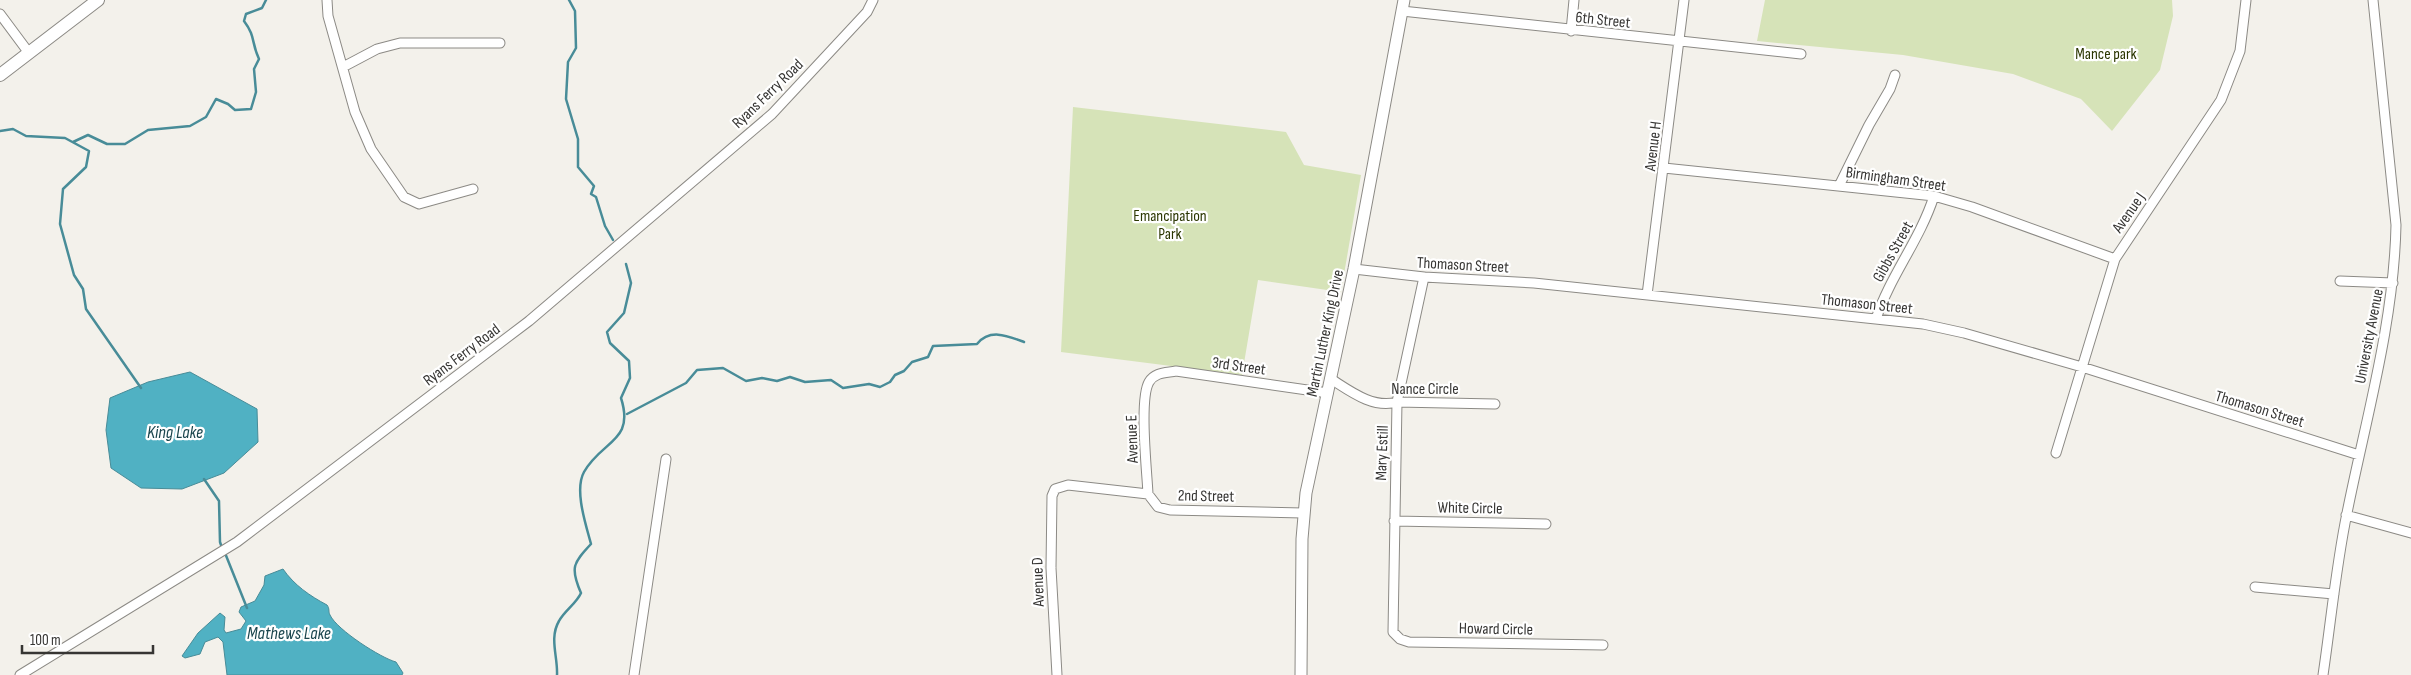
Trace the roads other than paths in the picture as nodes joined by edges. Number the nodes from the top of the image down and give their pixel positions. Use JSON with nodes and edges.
{"nodes":[{"id":1,"x":98,"y":0,"type":"edge"},
{"id":2,"x":327,"y":0,"type":"edge"},
{"id":3,"x":873,"y":0,"type":"edge"},
{"id":4,"x":1574,"y":0,"type":"edge"},
{"id":5,"x":1684,"y":0,"type":"edge"},
{"id":6,"x":2246,"y":0,"type":"edge"},
{"id":7,"x":2372,"y":0,"type":"edge"},
{"id":8,"x":1403,"y":6,"type":"edge"},
{"id":9,"x":0,"y":14,"type":"edge"},
{"id":10,"x":1571,"y":31,"type":"junction"},
{"id":11,"x":1680,"y":41,"type":"junction"},
{"id":12,"x":500,"y":42,"type":"dead end"},
{"id":13,"x":29,"y":53,"type":"junction"},
{"id":14,"x":1801,"y":54,"type":"dead end"},
{"id":15,"x":343,"y":67,"type":"junction"},
{"id":16,"x":0,"y":76,"type":"edge"},
{"id":17,"x":1895,"y":76,"type":"dead end"},
{"id":18,"x":1664,"y":168,"type":"junction"},
{"id":19,"x":1840,"y":186,"type":"junction"},
{"id":20,"x":473,"y":189,"type":"dead end"},
{"id":21,"x":1934,"y":196,"type":"junction"},
{"id":22,"x":2115,"y":259,"type":"junction"},
{"id":23,"x":1354,"y":269,"type":"junction"},
{"id":24,"x":1424,"y":277,"type":"junction"},
{"id":25,"x":2340,"y":281,"type":"dead end"},
{"id":26,"x":2393,"y":283,"type":"junction"},
{"id":27,"x":1647,"y":295,"type":"junction"},
{"id":28,"x":1876,"y":319,"type":"junction"},
{"id":29,"x":2082,"y":367,"type":"junction"},
{"id":30,"x":1331,"y":379,"type":"junction"},
{"id":31,"x":1149,"y":382,"type":"joint"},
{"id":32,"x":1328,"y":393,"type":"junction"},
{"id":33,"x":1397,"y":402,"type":"junction"},
{"id":34,"x":1495,"y":404,"type":"dead end"},
{"id":35,"x":2056,"y":454,"type":"dead end"},
{"id":36,"x":2359,"y":455,"type":"junction"},
{"id":37,"x":666,"y":459,"type":"dead end"},
{"id":38,"x":1148,"y":494,"type":"junction"},
{"id":39,"x":1303,"y":512,"type":"junction"},
{"id":40,"x":2346,"y":515,"type":"junction"},
{"id":41,"x":1394,"y":521,"type":"junction"},
{"id":42,"x":1546,"y":524,"type":"dead end"},
{"id":43,"x":2411,"y":533,"type":"edge"},
{"id":44,"x":2256,"y":587,"type":"dead end"},
{"id":45,"x":2334,"y":594,"type":"junction"},
{"id":46,"x":1393,"y":632,"type":"joint"},
{"id":47,"x":1603,"y":645,"type":"dead end"},
{"id":48,"x":20,"y":675,"type":"edge"},
{"id":49,"x":634,"y":675,"type":"edge"},
{"id":50,"x":1057,"y":675,"type":"edge"},
{"id":51,"x":1301,"y":675,"type":"edge"},
{"id":52,"x":2323,"y":675,"type":"edge"}],
"edges":[{"from":1,"to":13,"type":"main road"},
{"from":2,"to":15,"type":"street"},
{"from":3,"to":48,"type":"street","name":"Ryans Ferry Road"},
{"from":4,"to":10,"type":"street"},
{"from":5,"to":11,"type":"street","name":"Avenue H"},
{"from":6,"to":22,"type":"street","name":"Avenue J"},
{"from":7,"to":26,"type":"street","name":"University Avenue"},
{"from":8,"to":10,"type":"street","name":"6th Street"},
{"from":8,"to":23,"type":"street","name":"Martin Luther King Drive"},
{"from":9,"to":13,"type":"street"},
{"from":10,"to":11,"type":"street","name":"6th Street"},
{"from":11,"to":14,"type":"street","name":"6th Street"},
{"from":11,"to":18,"type":"street","name":"Avenue H"},
{"from":12,"to":15,"type":"street"},
{"from":13,"to":16,"type":"main road"},
{"from":15,"to":20,"type":"street"},
{"from":17,"to":19,"type":"street"},
{"from":18,"to":19,"type":"street","name":"Birmingham Street"},
{"from":18,"to":27,"type":"street","name":"Avenue H"},
{"from":19,"to":21,"type":"street","name":"Birmingham Street"},
{"from":21,"to":22,"type":"street","name":"Birmingham Street"},
{"from":21,"to":28,"type":"street","name":"Gibbs Street"},
{"from":22,"to":29,"type":"street","name":"Avenue J"},
{"from":23,"to":24,"type":"street","name":"Thomason Street"},
{"from":23,"to":30,"type":"street","name":"Martin Luther King Drive"},
{"from":24,"to":27,"type":"street","name":"Thomason Street"},
{"from":24,"to":33,"type":"street","name":"Mary Estill"},
{"from":25,"to":26,"type":"street"},
{"from":26,"to":36,"type":"street","name":"University Avenue"},
{"from":27,"to":28,"type":"street","name":"Thomason Street"},
{"from":28,"to":29,"type":"street","name":"Thomason Street"},
{"from":29,"to":35,"type":"street","name":"Avenue J"},
{"from":29,"to":36,"type":"street","name":"Thomason Street"},
{"from":30,"to":32,"type":"street","name":"Martin Luther King Drive"},
{"from":30,"to":33,"type":"street","name":"Nance Circle"},
{"from":31,"to":32,"type":"street","name":"3rd Street"},
{"from":31,"to":38,"type":"street","name":"Avenue E"},
{"from":32,"to":39,"type":"street","name":"Martin Luther King Drive"},
{"from":33,"to":34,"type":"street","name":"Nance Circle"},
{"from":33,"to":41,"type":"street","name":"Mary Estill"},
{"from":36,"to":40,"type":"street","name":"University Avenue"},
{"from":37,"to":49,"type":"street"},
{"from":38,"to":39,"type":"street","name":"2nd Street"},
{"from":38,"to":50,"type":"street","name":"Avenue D"},
{"from":39,"to":51,"type":"street","name":"Martin Luther King Drive"},
{"from":40,"to":43,"type":"street"},
{"from":40,"to":45,"type":"street","name":"University Avenue"},
{"from":41,"to":42,"type":"street","name":"White Circle"},
{"from":41,"to":46,"type":"street","name":"Mary Estill"},
{"from":44,"to":45,"type":"street"},
{"from":45,"to":52,"type":"street","name":"University Avenue"},
{"from":46,"to":47,"type":"street","name":"Howard Circle"}]}
